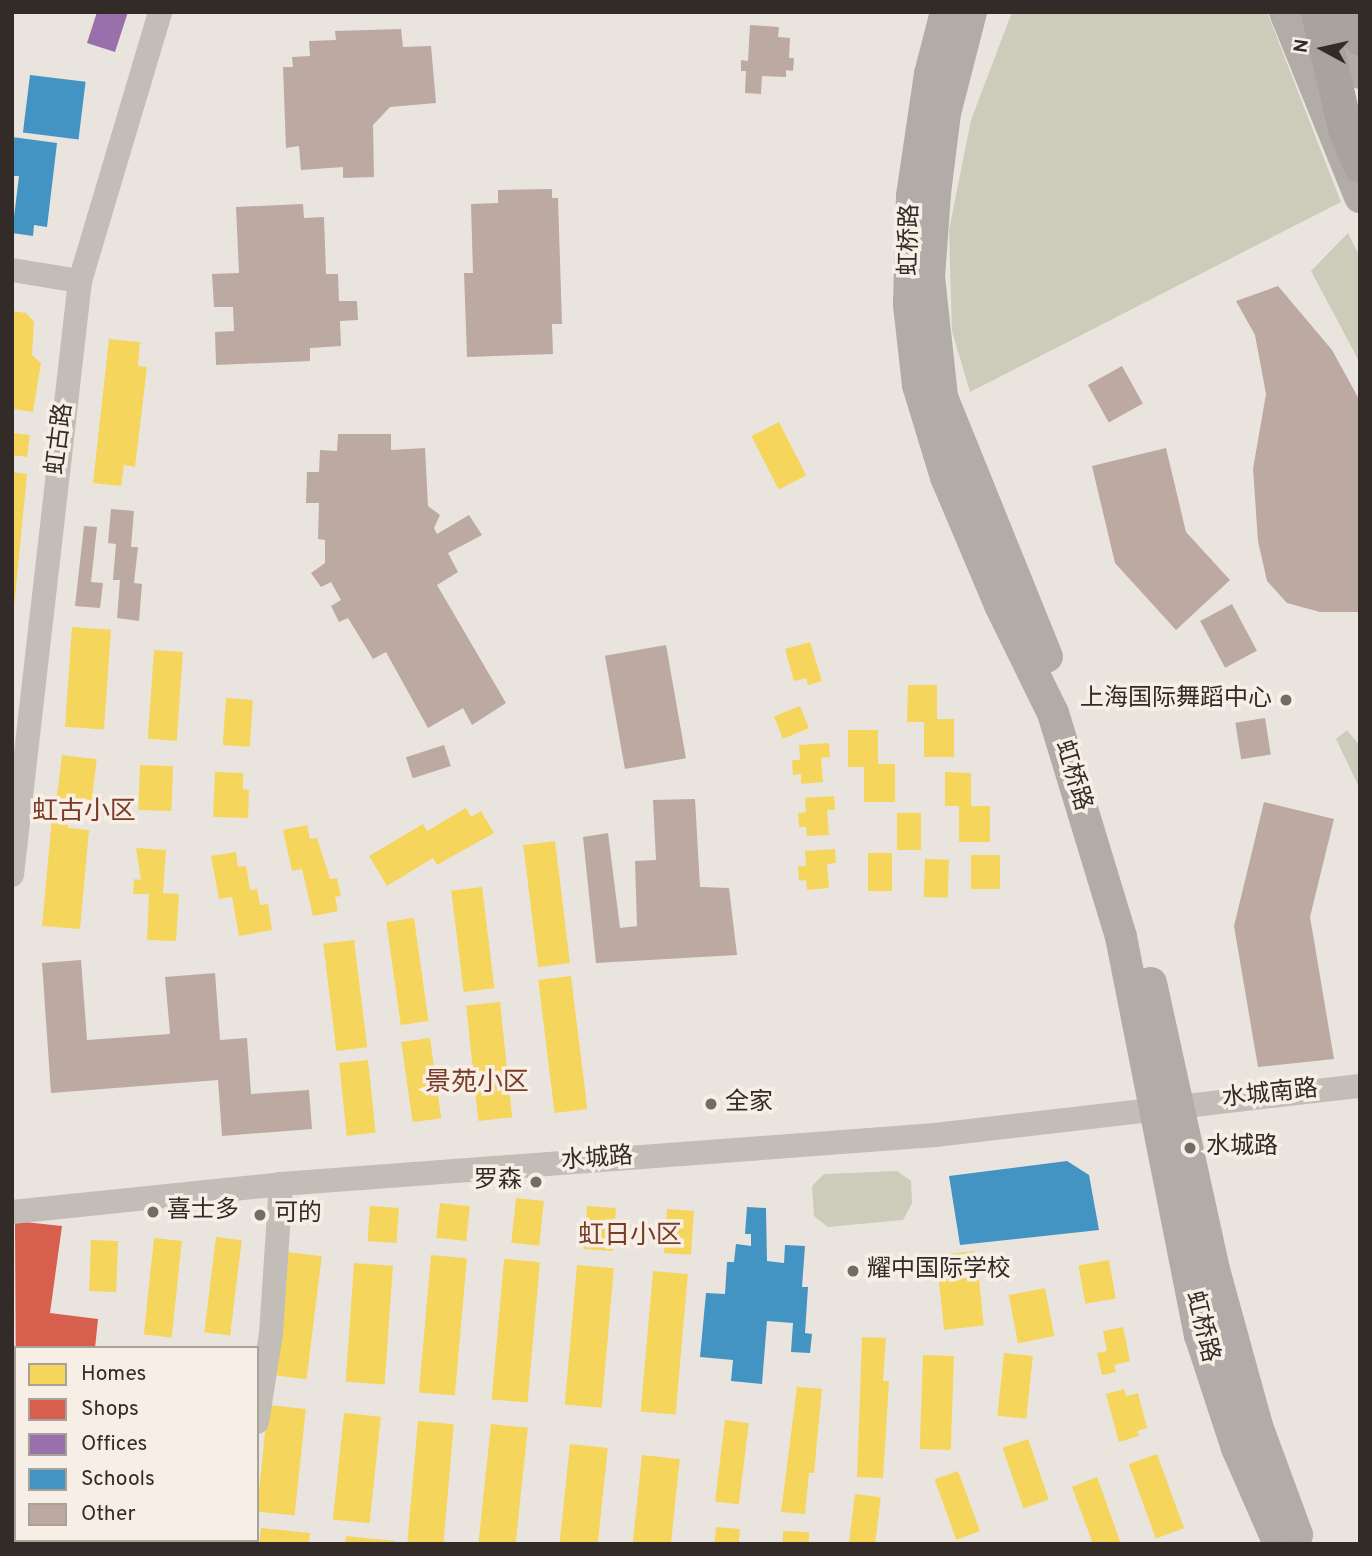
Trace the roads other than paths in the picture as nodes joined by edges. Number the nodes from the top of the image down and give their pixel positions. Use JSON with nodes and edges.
{"nodes":[{"id":1,"x":160,"y":12,"type":"edge"},
{"id":2,"x":946,"y":12,"type":"edge"},
{"id":3,"x":971,"y":12,"type":"edge"},
{"id":4,"x":1285,"y":12,"type":"edge"},
{"id":5,"x":1318,"y":12,"type":"edge"},
{"id":6,"x":1336,"y":12,"type":"edge"},
{"id":7,"x":1355,"y":12,"type":"edge"},
{"id":8,"x":1360,"y":17,"type":"edge"},
{"id":9,"x":1360,"y":38,"type":"edge"},
{"id":10,"x":1360,"y":73,"type":"edge"},
{"id":11,"x":1360,"y":165,"type":"edge"},
{"id":12,"x":1360,"y":197,"type":"edge"},
{"id":13,"x":12,"y":270,"type":"edge"},
{"id":14,"x":80,"y":281,"type":"junction"},
{"id":15,"x":12,"y":875,"type":"edge"},
{"id":16,"x":1360,"y":1086,"type":"edge"},
{"id":17,"x":1168,"y":1107,"type":"junction"},
{"id":18,"x":281,"y":1184,"type":"junction"},
{"id":19,"x":12,"y":1212,"type":"edge"},
{"id":20,"x":259,"y":1409,"type":"edge"},
{"id":21,"x":1279,"y":1544,"type":"edge"},
{"id":22,"x":1300,"y":1544,"type":"edge"}],
"edges":[{"from":1,"to":14,"type":"street","name":"虹古路"},
{"from":2,"to":17,"type":"main road","name":"虹桥路"},
{"from":3,"to":17,"type":"main road","name":"虹桥路"},
{"from":4,"to":12,"type":"main road"},
{"from":5,"to":11,"type":"highway"},
{"from":6,"to":10,"type":"main road"},
{"from":7,"to":8,"type":"main road"},
{"from":7,"to":9,"type":"highway"},
{"from":13,"to":14,"type":"street"},
{"from":14,"to":15,"type":"street","name":"虹古路"},
{"from":16,"to":17,"type":"street","name":"水城南路"},
{"from":17,"to":18,"type":"street","name":"水城路"},
{"from":17,"to":21,"type":"main road","name":"虹桥路"},
{"from":17,"to":22,"type":"main road","name":"虹桥路"},
{"from":18,"to":19,"type":"street","name":"水城路"},
{"from":18,"to":20,"type":"street"}]}
